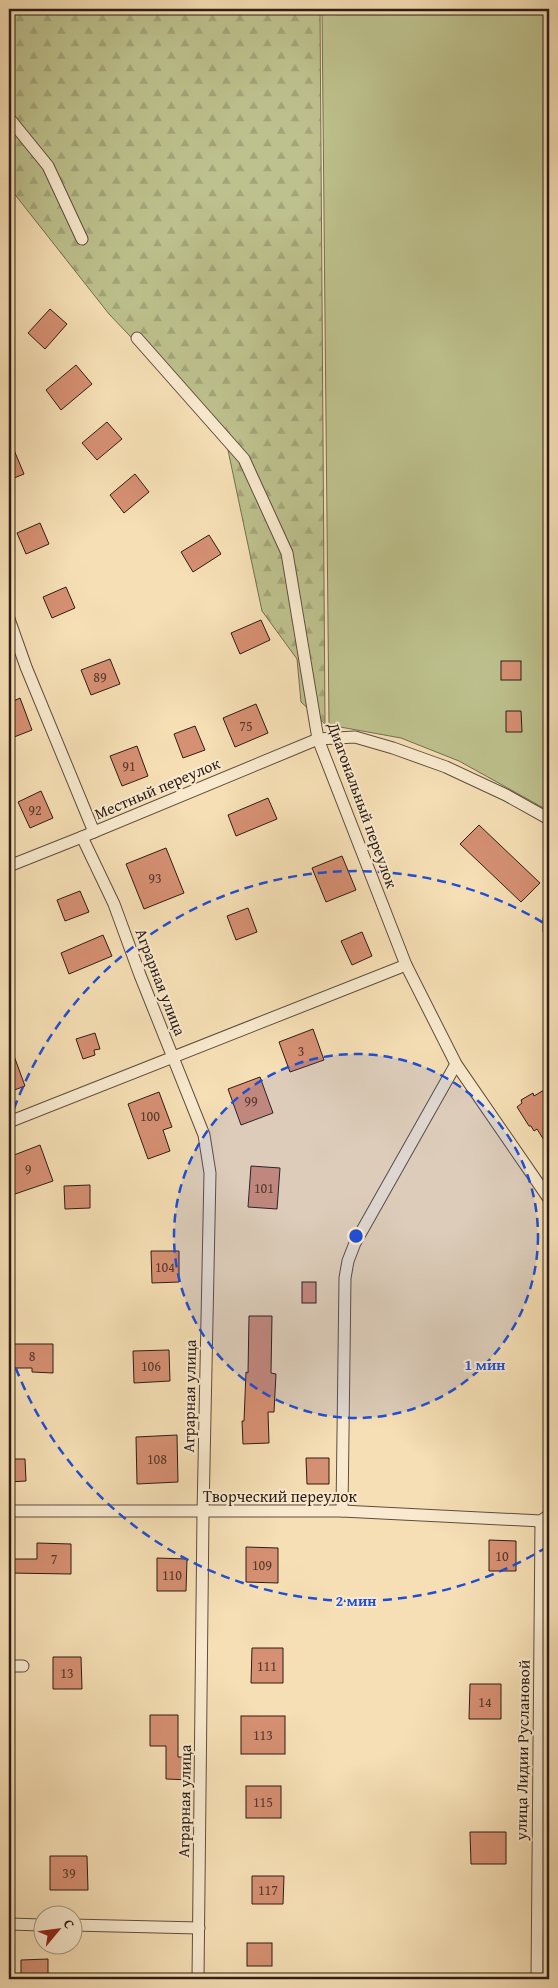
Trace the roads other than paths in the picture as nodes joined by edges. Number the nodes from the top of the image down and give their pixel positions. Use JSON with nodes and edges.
{"nodes":[{"id":1,"x":9,"y":118,"type":"edge"},
{"id":2,"x":82,"y":239,"type":"dead end"},
{"id":3,"x":137,"y":338,"type":"dead end"},
{"id":4,"x":9,"y":619,"type":"edge"},
{"id":5,"x":318,"y":739,"type":"junction"},
{"id":6,"x":549,"y":819,"type":"edge"},
{"id":7,"x":94,"y":832,"type":"junction"},
{"id":8,"x":82,"y":837,"type":"junction"},
{"id":9,"x":9,"y":866,"type":"edge"},
{"id":10,"x":549,"y":919,"type":"edge"},
{"id":11,"x":549,"y":931,"type":"edge"},
{"id":12,"x":406,"y":965,"type":"junction"},
{"id":13,"x":172,"y":1056,"type":"junction"},
{"id":14,"x":456,"y":1064,"type":"junction"},
{"id":15,"x":9,"y":1122,"type":"edge"},
{"id":16,"x":549,"y":1199,"type":"edge"},
{"id":17,"x":9,"y":1511,"type":"edge"},
{"id":18,"x":342,"y":1511,"type":"junction"},
{"id":19,"x":203,"y":1512,"type":"junction"},
{"id":20,"x":545,"y":1518,"type":"edge"},
{"id":21,"x":9,"y":1666,"type":"edge"},
{"id":22,"x":23,"y":1666,"type":"dead end"},
{"id":23,"x":537,"y":1860,"type":"junction"},
{"id":24,"x":549,"y":1860,"type":"edge"},
{"id":25,"x":9,"y":1924,"type":"edge"},
{"id":26,"x":32,"y":1925,"type":"edge"},
{"id":27,"x":82,"y":1925,"type":"edge"},
{"id":28,"x":199,"y":1928,"type":"junction"},
{"id":29,"x":198,"y":1979,"type":"edge"},
{"id":30,"x":537,"y":1979,"type":"edge"}],
"edges":[{"from":1,"to":2,"type":"street"},
{"from":3,"to":5,"type":"street","name":"Диагональный переулок"},
{"from":4,"to":7,"type":"street"},
{"from":5,"to":6,"type":"street"},
{"from":5,"to":7,"type":"street","name":"Местный переулок"},
{"from":5,"to":12,"type":"street","name":"Диагональный переулок"},
{"from":7,"to":8,"type":"street","name":"Местный переулок"},
{"from":8,"to":9,"type":"street","name":"Местный переулок"},
{"from":8,"to":13,"type":"street","name":"Аграрная улица"},
{"from":10,"to":11,"type":"street"},
{"from":12,"to":13,"type":"street"},
{"from":12,"to":14,"type":"street","name":"Диагональный переулок"},
{"from":13,"to":15,"type":"street"},
{"from":13,"to":19,"type":"street","name":"Аграрная улица"},
{"from":14,"to":16,"type":"street","name":"Диагональный переулок"},
{"from":14,"to":18,"type":"street"},
{"from":17,"to":19,"type":"street","name":"Творческий переулок"},
{"from":18,"to":19,"type":"street","name":"Творческий переулок"},
{"from":18,"to":20,"type":"street","name":"Творческий переулок"},
{"from":19,"to":28,"type":"street","name":"Аграрная улица"},
{"from":20,"to":23,"type":"street","name":"улица Лидии Руслановой"},
{"from":21,"to":22,"type":"street"},
{"from":23,"to":24,"type":"street"},
{"from":23,"to":30,"type":"street","name":"улица Лидии Руслановой"},
{"from":25,"to":26,"type":"street"},
{"from":27,"to":28,"type":"street"},
{"from":28,"to":29,"type":"street","name":"Аграрная улица"}]}
